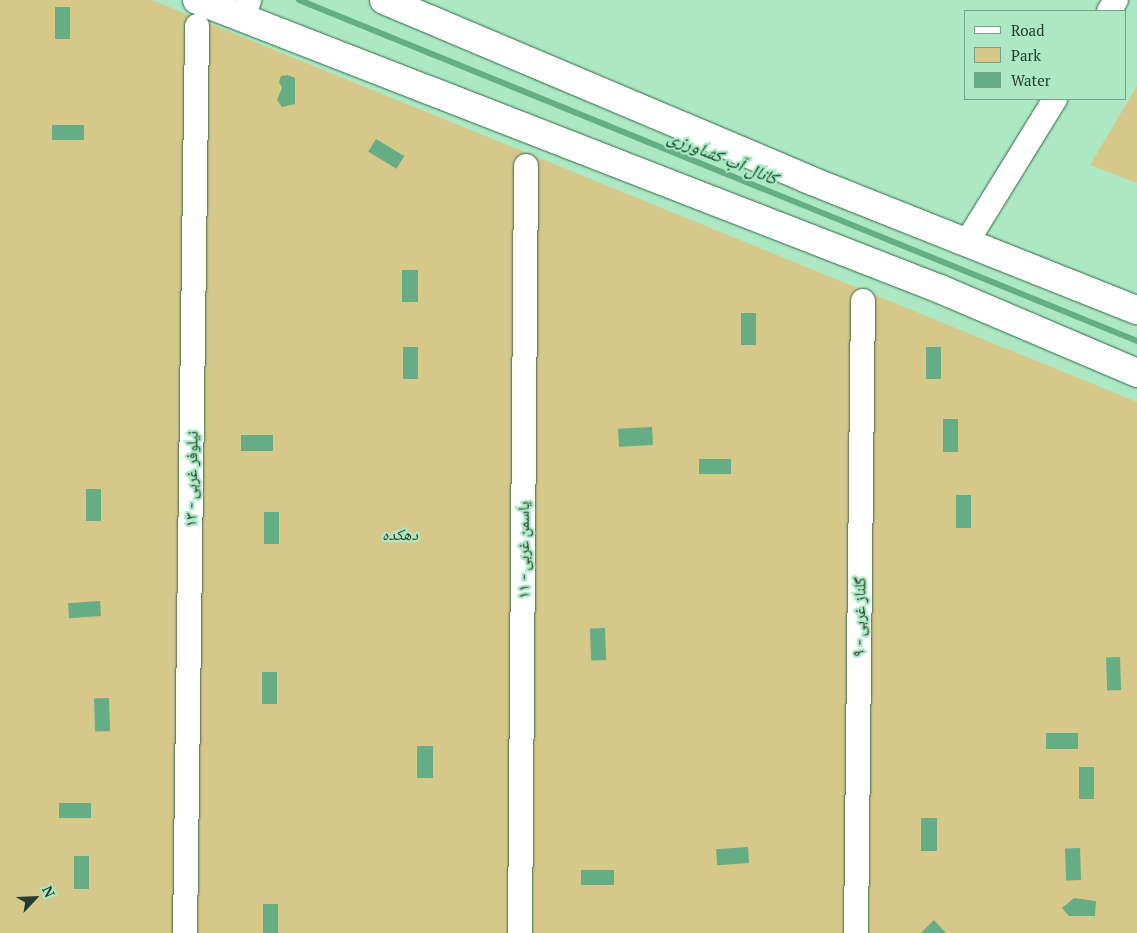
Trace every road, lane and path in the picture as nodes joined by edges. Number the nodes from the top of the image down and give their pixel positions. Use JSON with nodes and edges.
{"nodes":[{"id":1,"x":384,"y":0,"type":"edge"},
{"id":2,"x":246,"y":10,"type":"edge"},
{"id":3,"x":197,"y":13,"type":"edge"},
{"id":4,"x":1054,"y":100,"type":"edge"},
{"id":5,"x":526,"y":166,"type":"dead end"},
{"id":6,"x":968,"y":240,"type":"junction"},
{"id":7,"x":863,"y":301,"type":"dead end"},
{"id":8,"x":1137,"y":310,"type":"edge"},
{"id":9,"x":1137,"y":373,"type":"edge"},
{"id":10,"x":185,"y":933,"type":"edge"},
{"id":11,"x":520,"y":933,"type":"edge"},
{"id":12,"x":856,"y":933,"type":"edge"}],
"edges":[{"from":1,"to":6,"type":"street"},
{"from":2,"to":3,"type":"street"},
{"from":2,"to":9,"type":"street"},
{"from":3,"to":10,"type":"street","name":"نیلوفر غربی - ۱۳"},
{"from":4,"to":6,"type":"street"},
{"from":5,"to":11,"type":"street","name":"یاسمن غربی - ۱۱"},
{"from":6,"to":8,"type":"street"},
{"from":7,"to":12,"type":"street","name":"گلناز غربی - ۹"}]}
